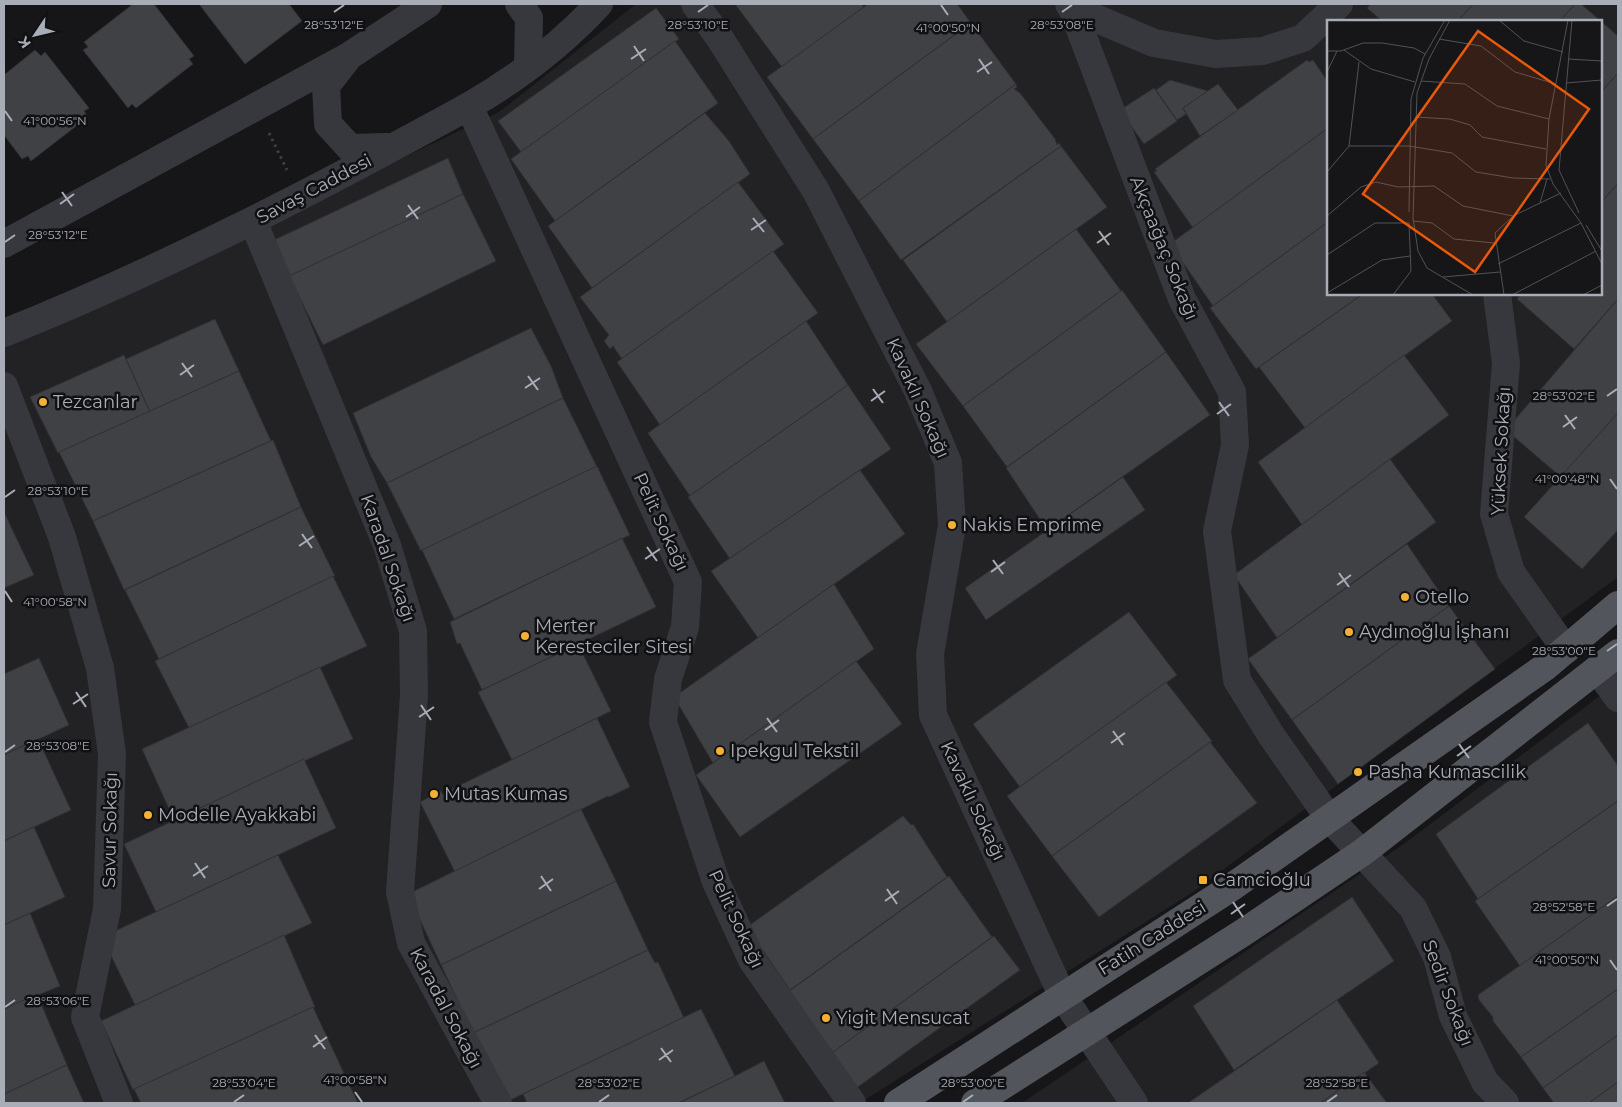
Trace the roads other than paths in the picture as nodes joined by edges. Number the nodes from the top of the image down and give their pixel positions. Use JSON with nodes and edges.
{"nodes":[{"id":1,"x":428,"y":4,"type":"edge"},
{"id":2,"x":518,"y":4,"type":"edge"},
{"id":3,"x":599,"y":4,"type":"edge"},
{"id":4,"x":694,"y":4,"type":"edge"},
{"id":5,"x":1070,"y":6,"type":"edge"},
{"id":6,"x":1338,"y":12,"type":"edge"},
{"id":7,"x":1327,"y":20,"type":"edge"},
{"id":8,"x":1327,"y":20,"type":"edge"},
{"id":9,"x":349,"y":56,"type":"junction"},
{"id":10,"x":528,"y":66,"type":"junction"},
{"id":11,"x":469,"y":106,"type":"junction"},
{"id":12,"x":394,"y":147,"type":"junction"},
{"id":13,"x":253,"y":221,"type":"junction"},
{"id":14,"x":4,"y":244,"type":"edge"},
{"id":15,"x":1497,"y":295,"type":"edge"},
{"id":16,"x":4,"y":333,"type":"edge"},
{"id":17,"x":4,"y":386,"type":"edge"},
{"id":18,"x":1618,"y":605,"type":"edge"},
{"id":19,"x":1566,"y":650,"type":"junction"},
{"id":20,"x":1608,"y":661,"type":"edge"},
{"id":21,"x":1618,"y":698,"type":"edge"},
{"id":22,"x":1330,"y":818,"type":"junction"},
{"id":23,"x":1363,"y":852,"type":"junction"},
{"id":24,"x":1062,"y":995,"type":"junction"},
{"id":25,"x":1086,"y":1033,"type":"junction"},
{"id":26,"x":119,"y":1103,"type":"edge"},
{"id":27,"x":498,"y":1103,"type":"edge"},
{"id":28,"x":852,"y":1103,"type":"edge"},
{"id":29,"x":898,"y":1103,"type":"edge"},
{"id":30,"x":975,"y":1103,"type":"edge"},
{"id":31,"x":1134,"y":1103,"type":"edge"},
{"id":32,"x":1505,"y":1103,"type":"edge"}],
"edges":[{"from":1,"to":9,"type":"street"},
{"from":2,"to":10,"type":"street"},
{"from":3,"to":10,"type":"street","name":"Savaş Caddesi"},
{"from":4,"to":24,"type":"street","name":"Kavaklı Sokağı"},
{"from":5,"to":8,"type":"street"},
{"from":5,"to":22,"type":"street","name":"Akçaağaç Sokağı"},
{"from":6,"to":7,"type":"street"},
{"from":9,"to":12,"type":"street"},
{"from":9,"to":14,"type":"street"},
{"from":10,"to":11,"type":"street","name":"Savaş Caddesi"},
{"from":11,"to":12,"type":"street","name":"Savaş Caddesi"},
{"from":11,"to":28,"type":"street","name":"Pelit Sokağı"},
{"from":12,"to":13,"type":"street","name":"Savaş Caddesi"},
{"from":13,"to":16,"type":"street","name":"Savaş Caddesi"},
{"from":13,"to":27,"type":"street","name":"Karadal Sokağı"},
{"from":15,"to":19,"type":"street","name":"Yüksek Sokağı"},
{"from":17,"to":26,"type":"street","name":"Savur Sokağı"},
{"from":18,"to":19,"type":"main road","name":"Fatih Caddesi"},
{"from":19,"to":22,"type":"main road","name":"Fatih Caddesi"},
{"from":20,"to":21,"type":"street"},
{"from":20,"to":23,"type":"main road"},
{"from":22,"to":23,"type":"street","name":"Sedir Sokağı"},
{"from":22,"to":24,"type":"main road","name":"Fatih Caddesi"},
{"from":23,"to":25,"type":"main road"},
{"from":23,"to":32,"type":"street","name":"Sedir Sokağı"},
{"from":24,"to":25,"type":"street","name":"Kavaklı Sokağı"},
{"from":24,"to":29,"type":"main road","name":"Fatih Caddesi"},
{"from":25,"to":30,"type":"main road"},
{"from":25,"to":31,"type":"street","name":"Kavaklı Sokağı"}]}
